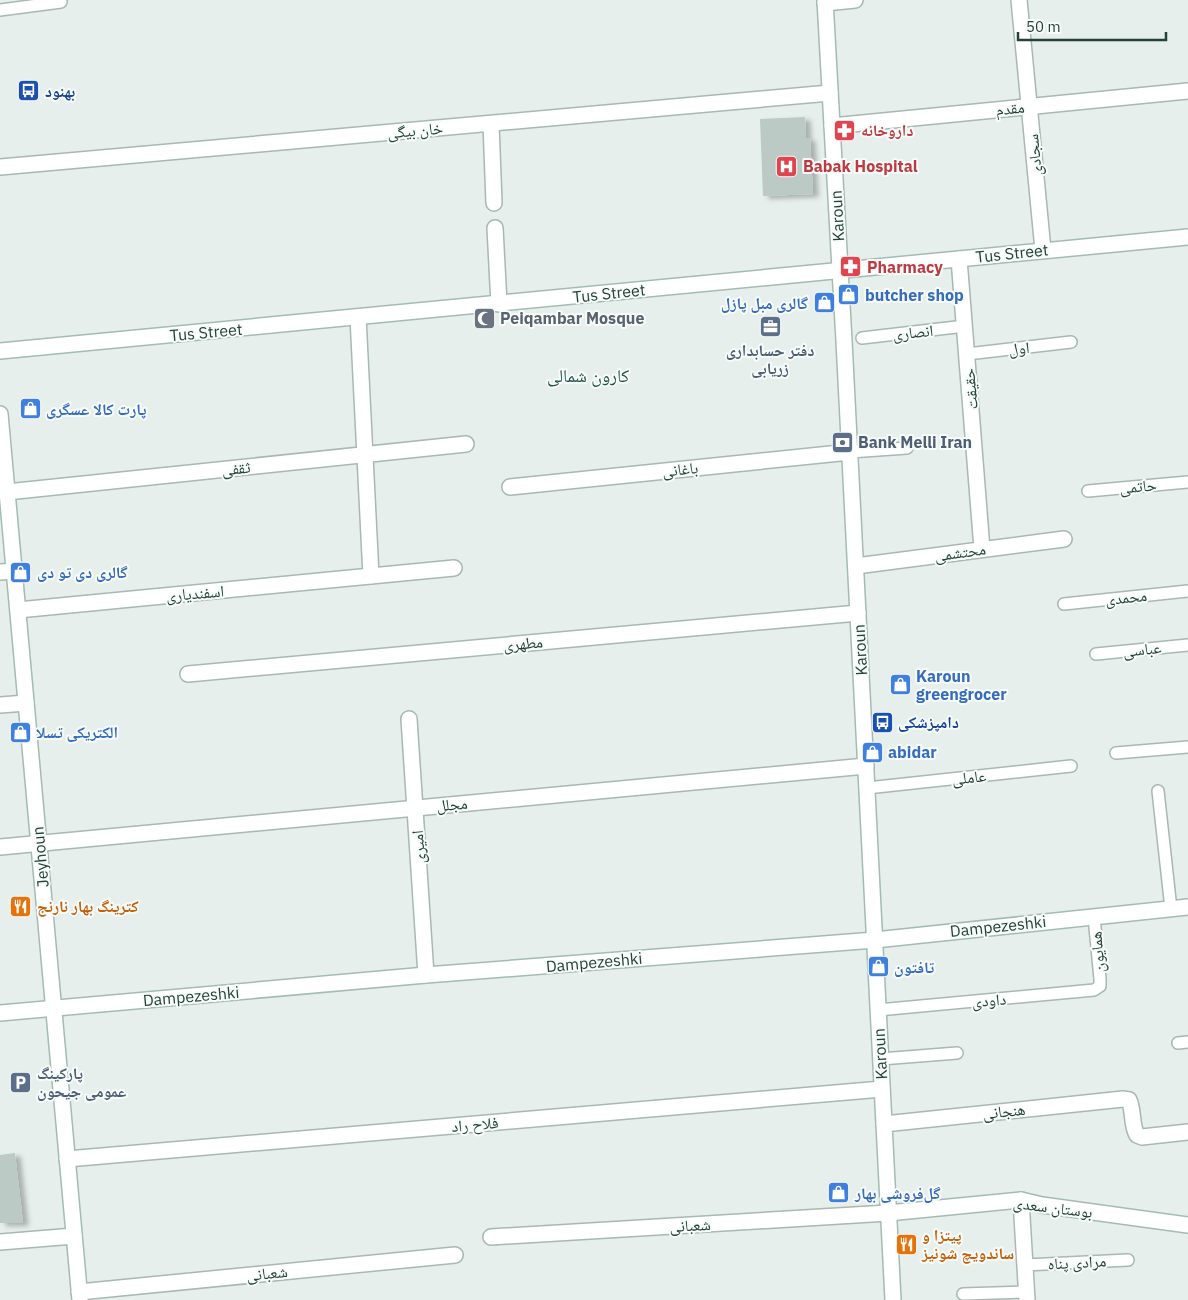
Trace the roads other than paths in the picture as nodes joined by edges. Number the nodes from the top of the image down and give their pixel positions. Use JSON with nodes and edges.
{"nodes":[{"id":1,"x":855,"y":0,"type":"edge"},
{"id":2,"x":1020,"y":0,"type":"edge"},
{"id":3,"x":825,"y":1,"type":"edge"},
{"id":4,"x":60,"y":2,"type":"dead end"},
{"id":5,"x":0,"y":10,"type":"edge"},
{"id":6,"x":1188,"y":91,"type":"edge"},
{"id":7,"x":830,"y":93,"type":"junction"},
{"id":8,"x":1030,"y":106,"type":"junction"},
{"id":9,"x":491,"y":124,"type":"junction"},
{"id":10,"x":832,"y":126,"type":"junction"},
{"id":11,"x":0,"y":166,"type":"edge"},
{"id":12,"x":494,"y":203,"type":"dead end"},
{"id":13,"x":495,"y":228,"type":"dead end"},
{"id":14,"x":1188,"y":237,"type":"edge"},
{"id":15,"x":1044,"y":250,"type":"junction"},
{"id":16,"x":959,"y":259,"type":"junction"},
{"id":17,"x":840,"y":270,"type":"junction"},
{"id":18,"x":499,"y":304,"type":"junction"},
{"id":19,"x":358,"y":317,"type":"junction"},
{"id":20,"x":965,"y":326,"type":"junction"},
{"id":21,"x":862,"y":338,"type":"dead end"},
{"id":22,"x":1071,"y":342,"type":"dead end"},
{"id":23,"x":0,"y":351,"type":"edge"},
{"id":24,"x":967,"y":354,"type":"junction"},
{"id":25,"x":0,"y":414,"type":"edge"},
{"id":26,"x":1,"y":443,"type":"edge"},
{"id":27,"x":466,"y":444,"type":"dead end"},
{"id":28,"x":907,"y":448,"type":"dead end"},
{"id":29,"x":850,"y":452,"type":"junction"},
{"id":30,"x":365,"y":455,"type":"junction"},
{"id":31,"x":1188,"y":482,"type":"edge"},
{"id":32,"x":510,"y":487,"type":"dead end"},
{"id":33,"x":1088,"y":491,"type":"dead end"},
{"id":34,"x":7,"y":492,"type":"junction"},
{"id":35,"x":1064,"y":540,"type":"dead end"},
{"id":36,"x":982,"y":549,"type":"junction"},
{"id":37,"x":856,"y":566,"type":"junction"},
{"id":38,"x":454,"y":568,"type":"dead end"},
{"id":39,"x":7,"y":571,"type":"edge"},
{"id":40,"x":372,"y":576,"type":"junction"},
{"id":41,"x":1188,"y":591,"type":"edge"},
{"id":42,"x":1064,"y":604,"type":"dead end"},
{"id":43,"x":18,"y":610,"type":"junction"},
{"id":44,"x":858,"y":613,"type":"junction"},
{"id":45,"x":1188,"y":645,"type":"edge"},
{"id":46,"x":1096,"y":654,"type":"dead end"},
{"id":47,"x":188,"y":674,"type":"dead end"},
{"id":48,"x":26,"y":703,"type":"junction"},
{"id":49,"x":0,"y":705,"type":"edge"},
{"id":50,"x":409,"y":719,"type":"dead end"},
{"id":51,"x":1188,"y":747,"type":"edge"},
{"id":52,"x":1116,"y":753,"type":"dead end"},
{"id":53,"x":866,"y":766,"type":"junction"},
{"id":54,"x":1071,"y":766,"type":"dead end"},
{"id":55,"x":867,"y":788,"type":"junction"},
{"id":56,"x":1158,"y":791,"type":"dead end"},
{"id":57,"x":415,"y":807,"type":"junction"},
{"id":58,"x":39,"y":842,"type":"junction"},
{"id":59,"x":0,"y":846,"type":"edge"},
{"id":60,"x":1188,"y":907,"type":"edge"},
{"id":61,"x":1170,"y":909,"type":"junction"},
{"id":62,"x":1094,"y":917,"type":"junction"},
{"id":63,"x":874,"y":940,"type":"junction"},
{"id":64,"x":426,"y":975,"type":"junction"},
{"id":65,"x":1100,"y":986,"type":"joint"},
{"id":66,"x":54,"y":1008,"type":"junction"},
{"id":67,"x":878,"y":1010,"type":"junction"},
{"id":68,"x":0,"y":1013,"type":"edge"},
{"id":69,"x":957,"y":1053,"type":"dead end"},
{"id":70,"x":881,"y":1059,"type":"junction"},
{"id":71,"x":882,"y":1089,"type":"junction"},
{"id":72,"x":884,"y":1124,"type":"junction"},
{"id":73,"x":1188,"y":1132,"type":"edge"},
{"id":74,"x":67,"y":1159,"type":"junction"},
{"id":75,"x":1021,"y":1200,"type":"junction"},
{"id":76,"x":888,"y":1213,"type":"junction"},
{"id":77,"x":1188,"y":1225,"type":"edge"},
{"id":78,"x":74,"y":1236,"type":"junction"},
{"id":79,"x":491,"y":1237,"type":"dead end"},
{"id":80,"x":0,"y":1242,"type":"edge"},
{"id":81,"x":455,"y":1255,"type":"dead end"},
{"id":82,"x":1128,"y":1260,"type":"dead end"},
{"id":83,"x":1025,"y":1265,"type":"junction"},
{"id":84,"x":963,"y":1294,"type":"dead end"},
{"id":85,"x":80,"y":1296,"type":"edge"},
{"id":86,"x":1027,"y":1296,"type":"edge"},
{"id":87,"x":893,"y":1300,"type":"edge"}],
"edges":[{"from":1,"to":3,"type":"street"},
{"from":2,"to":8,"type":"street","name":"سجادی"},
{"from":3,"to":7,"type":"street","name":"Karoun"},
{"from":4,"to":5,"type":"lane"},
{"from":6,"to":8,"type":"street","name":"مقدم"},
{"from":7,"to":9,"type":"street","name":"خان بیگی"},
{"from":7,"to":10,"type":"street","name":"Karoun"},
{"from":8,"to":10,"type":"street","name":"مقدم"},
{"from":8,"to":15,"type":"street","name":"سجادی"},
{"from":9,"to":11,"type":"street","name":"خان بیگی"},
{"from":9,"to":12,"type":"street"},
{"from":10,"to":17,"type":"street","name":"Karoun"},
{"from":13,"to":18,"type":"street"},
{"from":14,"to":15,"type":"street","name":"Tus Street"},
{"from":15,"to":16,"type":"street","name":"Tus Street"},
{"from":16,"to":17,"type":"street","name":"Tus Street"},
{"from":16,"to":20,"type":"street","name":"حقیقت"},
{"from":17,"to":18,"type":"street","name":"Tus Street"},
{"from":17,"to":29,"type":"street","name":"Karoun"},
{"from":18,"to":19,"type":"street","name":"Tus Street"},
{"from":19,"to":23,"type":"street","name":"Tus Street"},
{"from":19,"to":30,"type":"street"},
{"from":20,"to":21,"type":"lane","name":"انصاری"},
{"from":20,"to":24,"type":"street","name":"حقیقت"},
{"from":22,"to":24,"type":"lane","name":"اول"},
{"from":24,"to":36,"type":"street","name":"حقیقت"},
{"from":25,"to":26,"type":"street","name":"Jeyhoun"},
{"from":26,"to":34,"type":"street","name":"Jeyhoun"},
{"from":27,"to":30,"type":"street","name":"ثقفی"},
{"from":28,"to":29,"type":"lane"},
{"from":29,"to":32,"type":"street","name":"باغانی"},
{"from":29,"to":37,"type":"street","name":"Karoun"},
{"from":30,"to":34,"type":"street","name":"ثقفی"},
{"from":30,"to":40,"type":"street"},
{"from":31,"to":33,"type":"lane","name":"حاتمی"},
{"from":34,"to":39,"type":"street","name":"Jeyhoun"},
{"from":35,"to":36,"type":"street","name":"محتشمی"},
{"from":36,"to":37,"type":"street","name":"محتشمی"},
{"from":37,"to":44,"type":"street","name":"Karoun"},
{"from":38,"to":40,"type":"street","name":"اسفندیاری"},
{"from":39,"to":43,"type":"street","name":"Jeyhoun"},
{"from":40,"to":43,"type":"street","name":"اسفندیاری"},
{"from":41,"to":42,"type":"lane","name":"محمدی"},
{"from":43,"to":48,"type":"street","name":"Jeyhoun"},
{"from":44,"to":47,"type":"street","name":"مطهری"},
{"from":44,"to":53,"type":"street","name":"Karoun"},
{"from":45,"to":46,"type":"lane","name":"عباسی"},
{"from":48,"to":49,"type":"street"},
{"from":48,"to":58,"type":"street","name":"Jeyhoun"},
{"from":50,"to":57,"type":"street","name":"امیری"},
{"from":51,"to":52,"type":"lane"},
{"from":53,"to":55,"type":"street","name":"Karoun"},
{"from":53,"to":57,"type":"street","name":"مجلل"},
{"from":54,"to":55,"type":"lane","name":"عاملی"},
{"from":55,"to":63,"type":"street","name":"Karoun"},
{"from":56,"to":61,"type":"lane"},
{"from":57,"to":58,"type":"street","name":"مجلل"},
{"from":57,"to":64,"type":"street","name":"امیری"},
{"from":58,"to":59,"type":"street","name":"مجلل"},
{"from":58,"to":66,"type":"street","name":"Jeyhoun"},
{"from":60,"to":61,"type":"street","name":"Dampezeshki"},
{"from":61,"to":62,"type":"street","name":"Dampezeshki"},
{"from":62,"to":63,"type":"street","name":"Dampezeshki"},
{"from":62,"to":65,"type":"lane","name":"همایون"},
{"from":63,"to":64,"type":"street","name":"Dampezeshki"},
{"from":63,"to":67,"type":"street","name":"Karoun"},
{"from":64,"to":66,"type":"street","name":"Dampezeshki"},
{"from":65,"to":67,"type":"lane","name":"داودی"},
{"from":66,"to":68,"type":"street","name":"Dampezeshki"},
{"from":66,"to":74,"type":"street","name":"Jeyhoun"},
{"from":67,"to":70,"type":"street","name":"Karoun"},
{"from":69,"to":70,"type":"lane"},
{"from":70,"to":71,"type":"street","name":"Karoun"},
{"from":71,"to":72,"type":"street","name":"Karoun"},
{"from":71,"to":74,"type":"street","name":"فلاح راد"},
{"from":72,"to":73,"type":"street","name":"هنجانی"},
{"from":72,"to":76,"type":"street","name":"Karoun"},
{"from":74,"to":78,"type":"street","name":"Jeyhoun"},
{"from":75,"to":76,"type":"street","name":"بوستان سعدی"},
{"from":75,"to":77,"type":"street","name":"بوستان سعدی"},
{"from":75,"to":83,"type":"street"},
{"from":76,"to":79,"type":"street","name":"شعبانی"},
{"from":76,"to":87,"type":"street","name":"Karoun"},
{"from":78,"to":80,"type":"street"},
{"from":78,"to":85,"type":"street","name":"Jeyhoun"},
{"from":81,"to":85,"type":"street","name":"شعبانی"},
{"from":82,"to":83,"type":"lane","name":"مرادی پناه"},
{"from":83,"to":86,"type":"street"},
{"from":84,"to":86,"type":"lane"}]}
